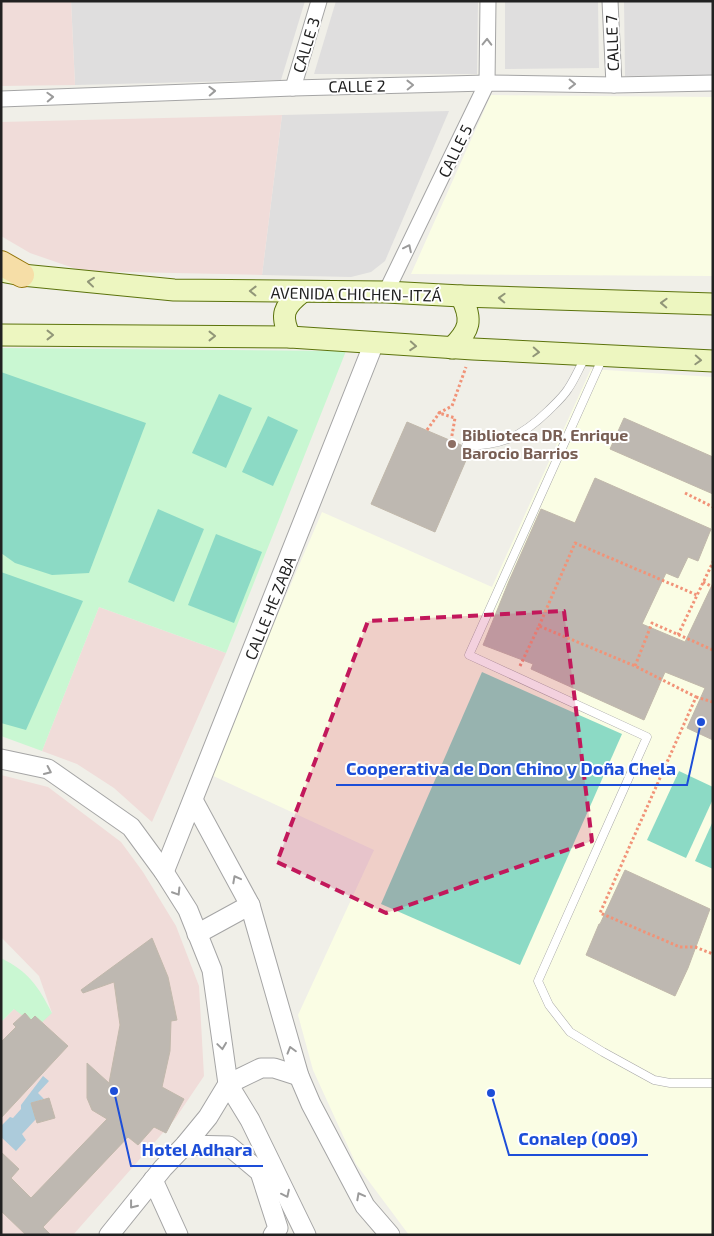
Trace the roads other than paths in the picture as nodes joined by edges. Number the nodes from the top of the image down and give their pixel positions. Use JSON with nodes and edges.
{"nodes":[{"id":1,"x":319,"y":1,"type":"edge"},
{"id":2,"x":488,"y":1,"type":"edge"},
{"id":3,"x":610,"y":1,"type":"edge"},
{"id":4,"x":487,"y":83,"type":"junction"},
{"id":5,"x":713,"y":84,"type":"edge"},
{"id":6,"x":614,"y":85,"type":"junction"},
{"id":7,"x":293,"y":88,"type":"junction"},
{"id":8,"x":1,"y":99,"type":"edge"},
{"id":9,"x":1,"y":263,"type":"edge"},
{"id":10,"x":12,"y":273,"type":"edge"},
{"id":11,"x":302,"y":292,"type":"junction"},
{"id":12,"x":386,"y":292,"type":"junction"},
{"id":13,"x":461,"y":296,"type":"junction"},
{"id":14,"x":713,"y":304,"type":"edge"},
{"id":15,"x":1,"y":335,"type":"edge"},
{"id":16,"x":290,"y":337,"type":"junction"},
{"id":17,"x":374,"y":344,"type":"junction"},
{"id":18,"x":462,"y":349,"type":"junction"},
{"id":19,"x":595,"y":355,"type":"junction"},
{"id":20,"x":713,"y":361,"type":"edge"},
{"id":21,"x":466,"y":446,"type":"dead end"},
{"id":22,"x":1,"y":759,"type":"edge"},
{"id":23,"x":193,"y":800,"type":"junction"},
{"id":24,"x":164,"y":872,"type":"junction"},
{"id":25,"x":250,"y":906,"type":"junction"},
{"id":26,"x":197,"y":934,"type":"junction"},
{"id":27,"x":299,"y":1076,"type":"junction"},
{"id":28,"x":713,"y":1083,"type":"edge"},
{"id":29,"x":228,"y":1084,"type":"junction"},
{"id":30,"x":185,"y":1145,"type":"junction"},
{"id":31,"x":153,"y":1180,"type":"junction"},
{"id":32,"x":386,"y":1232,"type":"edge"},
{"id":33,"x":110,"y":1235,"type":"edge"},
{"id":34,"x":178,"y":1235,"type":"edge"},
{"id":35,"x":273,"y":1235,"type":"edge"},
{"id":36,"x":306,"y":1235,"type":"edge"}],
"edges":[{"from":1,"to":7,"type":"street","name":"CALLE 3"},
{"from":4,"to":2,"type":"street","name":"CALLE 5","one_way":true},
{"from":3,"to":6,"type":"street","name":"CALLE 7"},
{"from":4,"to":6,"type":"street","name":"CALLE 2","one_way":true},
{"from":7,"to":4,"type":"street","name":"CALLE 2","one_way":true},
{"from":12,"to":4,"type":"street","name":"CALLE 5","one_way":true},
{"from":5,"to":6,"type":"street","name":"CALLE 2"},
{"from":8,"to":7,"type":"street","name":"CALLE 2","one_way":true},
{"from":9,"to":10,"type":"main road"},
{"from":11,"to":10,"type":"main road","name":"AVENIDA CHICHEN-ITZÁ","one_way":true},
{"from":11,"to":12,"type":"main road","name":"AVENIDA CHICHEN-ITZÁ"},
{"from":11,"to":16,"type":"main road"},
{"from":12,"to":13,"type":"main road","name":"AVENIDA CHICHEN-ITZÁ"},
{"from":14,"to":13,"type":"main road","name":"AVENIDA CHICHEN-ITZÁ","one_way":true},
{"from":13,"to":18,"type":"main road"},
{"from":15,"to":16,"type":"main road","one_way":true},
{"from":16,"to":17,"type":"main road"},
{"from":17,"to":18,"type":"main road","one_way":true},
{"from":17,"to":23,"type":"street","name":"CALLE HE ZABA"},
{"from":18,"to":19,"type":"main road","one_way":true},
{"from":19,"to":20,"type":"main road","one_way":true},
{"from":19,"to":21,"type":"lane"},
{"from":19,"to":28,"type":"lane"},
{"from":22,"to":24,"type":"street","one_way":true},
{"from":23,"to":24,"type":"street","name":"CALLE HE ZABA"},
{"from":25,"to":23,"type":"street","one_way":true},
{"from":24,"to":26,"type":"street","one_way":true},
{"from":25,"to":26,"type":"street"},
{"from":27,"to":25,"type":"street","one_way":true},
{"from":26,"to":29,"type":"street","one_way":true},
{"from":27,"to":29,"type":"street"},
{"from":32,"to":27,"type":"street","one_way":true},
{"from":29,"to":30,"type":"street"},
{"from":29,"to":36,"type":"street","one_way":true},
{"from":30,"to":31,"type":"street"},
{"from":30,"to":35,"type":"street"},
{"from":31,"to":33,"type":"street","one_way":true},
{"from":31,"to":34,"type":"street"}]}
